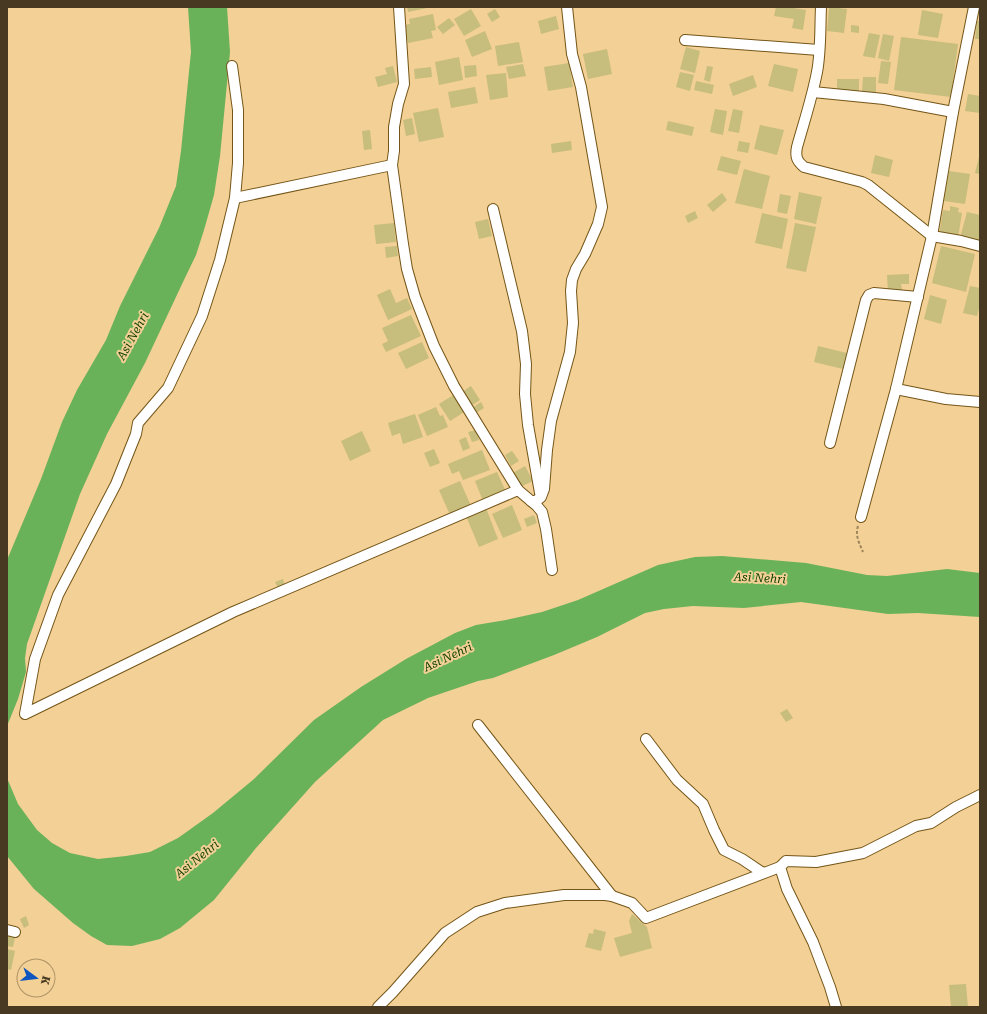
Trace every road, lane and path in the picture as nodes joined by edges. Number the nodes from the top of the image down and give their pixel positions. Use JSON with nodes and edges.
{"nodes":[{"id":1,"x":399,"y":7,"type":"edge"},
{"id":2,"x":567,"y":7,"type":"edge"},
{"id":3,"x":821,"y":7,"type":"edge"},
{"id":4,"x":974,"y":7,"type":"edge"},
{"id":5,"x":685,"y":40,"type":"dead end"},
{"id":6,"x":819,"y":50,"type":"junction"},
{"id":7,"x":232,"y":66,"type":"dead end"},
{"id":8,"x":813,"y":92,"type":"junction"},
{"id":9,"x":953,"y":112,"type":"junction"},
{"id":10,"x":392,"y":165,"type":"junction"},
{"id":11,"x":235,"y":198,"type":"junction"},
{"id":12,"x":493,"y":208,"type":"dead end"},
{"id":13,"x":932,"y":236,"type":"junction"},
{"id":14,"x":980,"y":246,"type":"edge"},
{"id":15,"x":918,"y":297,"type":"junction"},
{"id":16,"x":896,"y":389,"type":"junction"},
{"id":17,"x":980,"y":402,"type":"edge"},
{"id":18,"x":830,"y":443,"type":"dead end"},
{"id":19,"x":518,"y":490,"type":"junction"},
{"id":20,"x":536,"y":499,"type":"junction"},
{"id":21,"x":861,"y":517,"type":"joint"},
{"id":22,"x":863,"y":552,"type":"dead end"},
{"id":23,"x":552,"y":570,"type":"dead end"},
{"id":24,"x":478,"y":725,"type":"dead end"},
{"id":25,"x":646,"y":739,"type":"dead end"},
{"id":26,"x":980,"y":795,"type":"edge"},
{"id":27,"x":780,"y":867,"type":"junction"},
{"id":28,"x":763,"y":873,"type":"junction"},
{"id":29,"x":612,"y":896,"type":"junction"},
{"id":30,"x":378,"y":1007,"type":"edge"},
{"id":31,"x":836,"y":1007,"type":"edge"}],
"edges":[{"from":1,"to":10,"type":"street"},
{"from":2,"to":20,"type":"street"},
{"from":3,"to":6,"type":"street"},
{"from":4,"to":9,"type":"street"},
{"from":5,"to":6,"type":"street"},
{"from":6,"to":8,"type":"street"},
{"from":7,"to":11,"type":"street"},
{"from":8,"to":9,"type":"street"},
{"from":8,"to":13,"type":"street"},
{"from":9,"to":13,"type":"street"},
{"from":10,"to":11,"type":"street"},
{"from":10,"to":19,"type":"street"},
{"from":11,"to":19,"type":"street"},
{"from":12,"to":20,"type":"street"},
{"from":13,"to":14,"type":"street"},
{"from":13,"to":15,"type":"street"},
{"from":15,"to":16,"type":"street"},
{"from":15,"to":18,"type":"street"},
{"from":16,"to":17,"type":"street"},
{"from":16,"to":21,"type":"street"},
{"from":19,"to":20,"type":"street"},
{"from":20,"to":23,"type":"street"},
{"from":21,"to":22,"type":"path"},
{"from":24,"to":29,"type":"street"},
{"from":25,"to":28,"type":"street"},
{"from":26,"to":27,"type":"street"},
{"from":27,"to":28,"type":"street"},
{"from":27,"to":31,"type":"street"},
{"from":28,"to":29,"type":"street"},
{"from":29,"to":30,"type":"street"}]}
